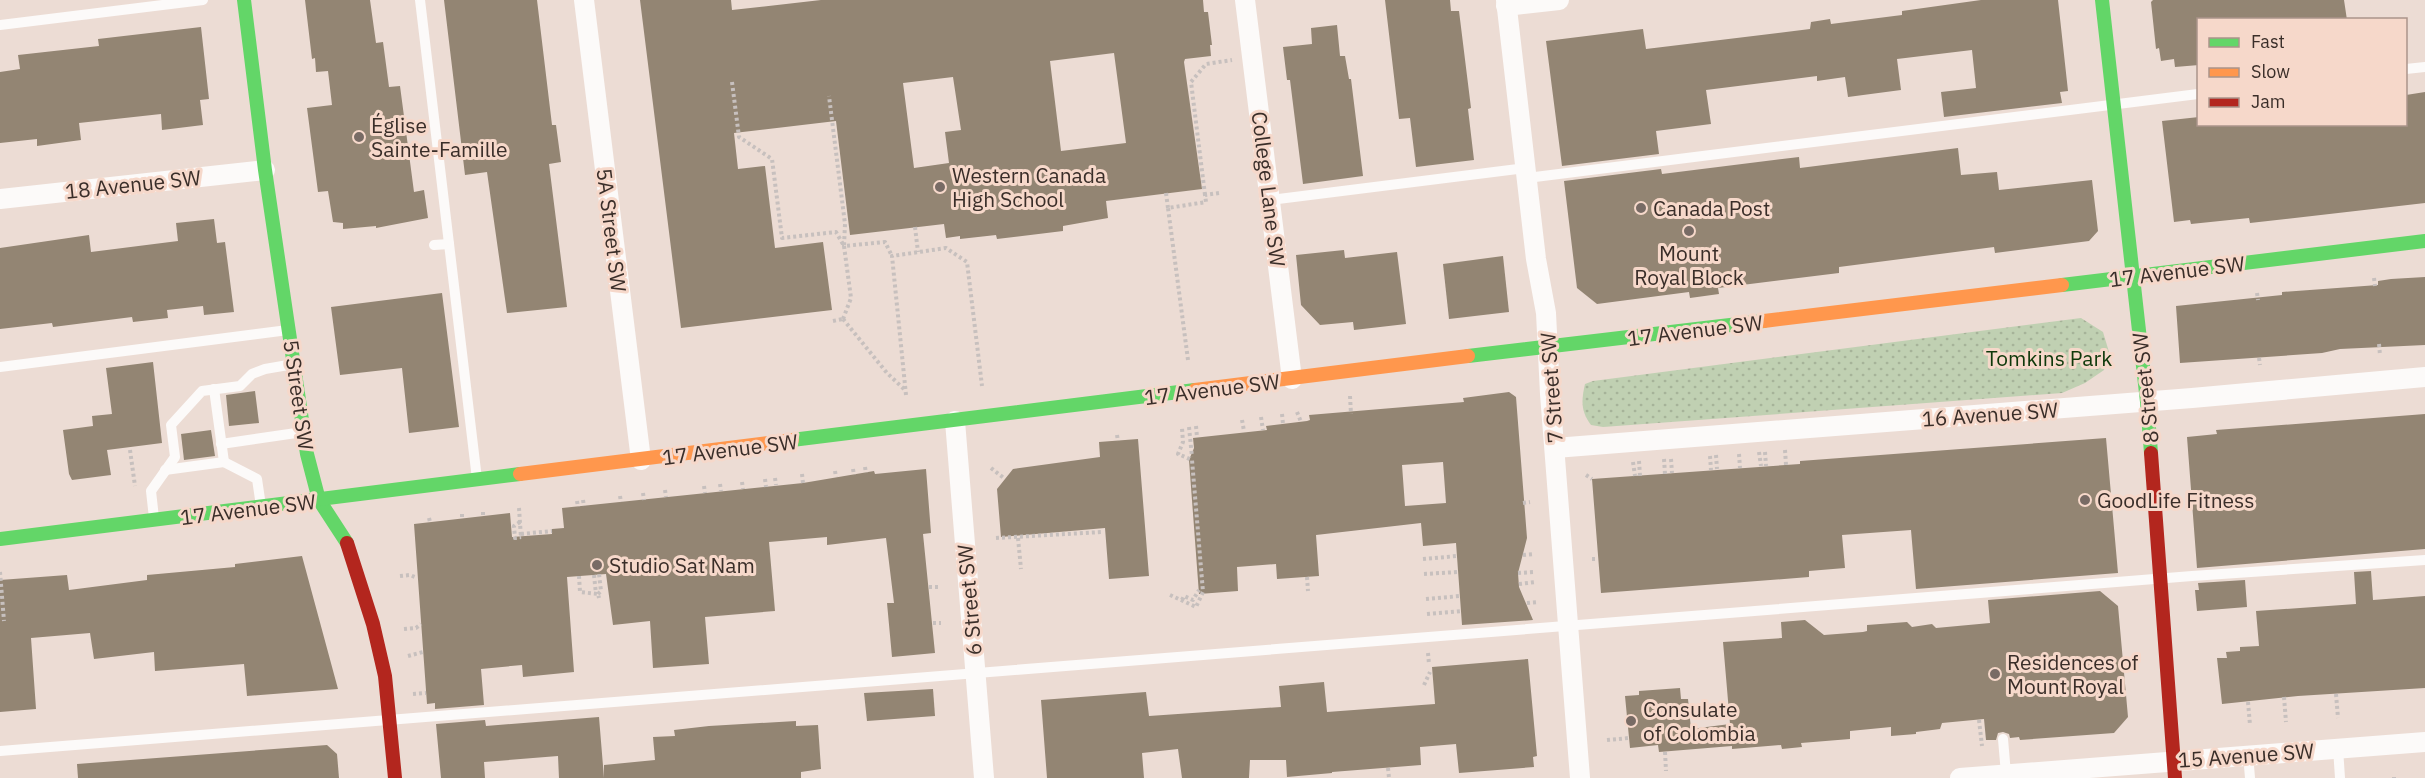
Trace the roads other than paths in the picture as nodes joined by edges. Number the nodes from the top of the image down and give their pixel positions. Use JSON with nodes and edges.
{"nodes":[{"id":1,"x":203,"y":0,"type":"edge"},
{"id":2,"x":244,"y":0,"type":"edge"},
{"id":3,"x":420,"y":0,"type":"edge"},
{"id":4,"x":584,"y":0,"type":"edge"},
{"id":5,"x":1245,"y":0,"type":"edge"},
{"id":6,"x":1559,"y":0,"type":"edge"},
{"id":7,"x":2102,"y":0,"type":"edge"},
{"id":8,"x":1506,"y":3,"type":"edge"},
{"id":9,"x":0,"y":25,"type":"edge"},
{"id":10,"x":2425,"y":67,"type":"edge"},
{"id":11,"x":2407,"y":69,"type":"edge"},
{"id":12,"x":2197,"y":94,"type":"edge"},
{"id":13,"x":2115,"y":105,"type":"junction"},
{"id":14,"x":265,"y":170,"type":"junction"},
{"id":15,"x":1527,"y":173,"type":"junction"},
{"id":16,"x":0,"y":199,"type":"edge"},
{"id":17,"x":1270,"y":200,"type":"junction"},
{"id":18,"x":2425,"y":240,"type":"edge"},
{"id":19,"x":449,"y":244,"type":"junction"},
{"id":20,"x":434,"y":245,"type":"dead end"},
{"id":21,"x":2134,"y":277,"type":"junction"},
{"id":22,"x":290,"y":330,"type":"junction"},
{"id":23,"x":1548,"y":347,"type":"junction"},
{"id":24,"x":294,"y":364,"type":"junction"},
{"id":25,"x":0,"y":367,"type":"edge"},
{"id":26,"x":2425,"y":377,"type":"edge"},
{"id":27,"x":1292,"y":379,"type":"junction"},
{"id":28,"x":214,"y":389,"type":"junction"},
{"id":29,"x":2147,"y":402,"type":"junction"},
{"id":30,"x":955,"y":421,"type":"junction"},
{"id":31,"x":303,"y":432,"type":"junction"},
{"id":32,"x":221,"y":444,"type":"junction"},
{"id":33,"x":1555,"y":448,"type":"junction"},
{"id":34,"x":641,"y":460,"type":"junction"},
{"id":35,"x":224,"y":462,"type":"junction"},
{"id":36,"x":165,"y":470,"type":"junction"},
{"id":37,"x":477,"y":480,"type":"junction"},
{"id":38,"x":319,"y":500,"type":"junction"},
{"id":39,"x":261,"y":506,"type":"junction"},
{"id":40,"x":154,"y":520,"type":"junction"},
{"id":41,"x":0,"y":539,"type":"edge"},
{"id":42,"x":2425,"y":560,"type":"edge"},
{"id":43,"x":2161,"y":578,"type":"junction"},
{"id":44,"x":1568,"y":625,"type":"junction"},
{"id":45,"x":975,"y":674,"type":"junction"},
{"id":46,"x":390,"y":720,"type":"junction"},
{"id":47,"x":2003,"y":739,"type":"dead end"},
{"id":48,"x":2425,"y":741,"type":"edge"},
{"id":49,"x":2338,"y":748,"type":"junction"},
{"id":50,"x":0,"y":751,"type":"edge"},
{"id":51,"x":2248,"y":754,"type":"junction"},
{"id":52,"x":2175,"y":769,"type":"edge"},
{"id":53,"x":2006,"y":774,"type":"junction"},
{"id":54,"x":395,"y":778,"type":"edge"},
{"id":55,"x":984,"y":778,"type":"edge"},
{"id":56,"x":1580,"y":778,"type":"edge"},
{"id":57,"x":1960,"y":778,"type":"edge"},
{"id":58,"x":2250,"y":778,"type":"edge"},
{"id":59,"x":2340,"y":778,"type":"edge"}],
"edges":[{"from":1,"to":9,"type":"lane"},
{"from":2,"to":14,"type":"main road","name":"5 Street SW"},
{"from":3,"to":19,"type":"lane"},
{"from":4,"to":34,"type":"street","name":"5A Street SW"},
{"from":5,"to":17,"type":"street","name":"College Lane SW"},
{"from":6,"to":8,"type":"street"},
{"from":7,"to":13,"type":"main road","name":"8 Street SW"},
{"from":8,"to":15,"type":"street","name":"7 Street SW"},
{"from":10,"to":11,"type":"lane"},
{"from":12,"to":13,"type":"lane"},
{"from":13,"to":15,"type":"lane"},
{"from":13,"to":21,"type":"main road","name":"8 Street SW"},
{"from":14,"to":16,"type":"street","name":"18 Avenue SW"},
{"from":14,"to":22,"type":"main road","name":"5 Street SW"},
{"from":15,"to":17,"type":"lane"},
{"from":15,"to":23,"type":"street","name":"7 Street SW"},
{"from":17,"to":27,"type":"street","name":"College Lane SW"},
{"from":18,"to":21,"type":"main road","name":"17 Avenue SW"},
{"from":19,"to":20,"type":"lane"},
{"from":19,"to":37,"type":"lane"},
{"from":21,"to":23,"type":"main road","name":"17 Avenue SW"},
{"from":21,"to":29,"type":"main road","name":"8 Street SW"},
{"from":22,"to":24,"type":"main road","name":"5 Street SW"},
{"from":22,"to":25,"type":"lane"},
{"from":23,"to":27,"type":"main road","name":"17 Avenue SW"},
{"from":23,"to":33,"type":"street","name":"7 Street SW"},
{"from":24,"to":28,"type":"lane"},
{"from":24,"to":31,"type":"main road","name":"5 Street SW"},
{"from":26,"to":29,"type":"street","name":"16 Avenue SW"},
{"from":27,"to":30,"type":"main road","name":"17 Avenue SW"},
{"from":28,"to":32,"type":"lane"},
{"from":28,"to":36,"type":"lane"},
{"from":29,"to":33,"type":"street","name":"16 Avenue SW"},
{"from":29,"to":43,"type":"main road","name":"8 Street SW"},
{"from":30,"to":34,"type":"main road","name":"17 Avenue SW"},
{"from":30,"to":45,"type":"street","name":"6 Street SW"},
{"from":31,"to":32,"type":"lane"},
{"from":31,"to":38,"type":"main road","name":"5 Street SW"},
{"from":32,"to":35,"type":"lane"},
{"from":33,"to":44,"type":"street","name":"7 Street SW"},
{"from":34,"to":37,"type":"main road","name":"17 Avenue SW"},
{"from":35,"to":36,"type":"lane"},
{"from":35,"to":39,"type":"lane"},
{"from":36,"to":40,"type":"lane"},
{"from":37,"to":38,"type":"main road","name":"17 Avenue SW"},
{"from":38,"to":39,"type":"main road","name":"17 Avenue SW"},
{"from":38,"to":46,"type":"main road","name":"5 Street SW"},
{"from":39,"to":40,"type":"main road","name":"17 Avenue SW"},
{"from":40,"to":41,"type":"main road","name":"17 Avenue SW"},
{"from":42,"to":43,"type":"lane"},
{"from":43,"to":44,"type":"lane"},
{"from":43,"to":52,"type":"main road","name":"8 Street SW"},
{"from":44,"to":45,"type":"lane"},
{"from":44,"to":56,"type":"street","name":"7 Street SW"},
{"from":45,"to":46,"type":"lane"},
{"from":45,"to":55,"type":"street","name":"6 Street SW"},
{"from":46,"to":50,"type":"lane"},
{"from":46,"to":54,"type":"main road","name":"5 Street SW"},
{"from":47,"to":53,"type":"lane"},
{"from":48,"to":49,"type":"street","name":"15 Avenue SW"},
{"from":49,"to":51,"type":"street","name":"15 Avenue SW"},
{"from":49,"to":59,"type":"lane"},
{"from":51,"to":52,"type":"street","name":"15 Avenue SW"},
{"from":51,"to":58,"type":"lane"},
{"from":52,"to":53,"type":"street","name":"15 Avenue SW"},
{"from":53,"to":57,"type":"street","name":"15 Avenue SW"}]}
